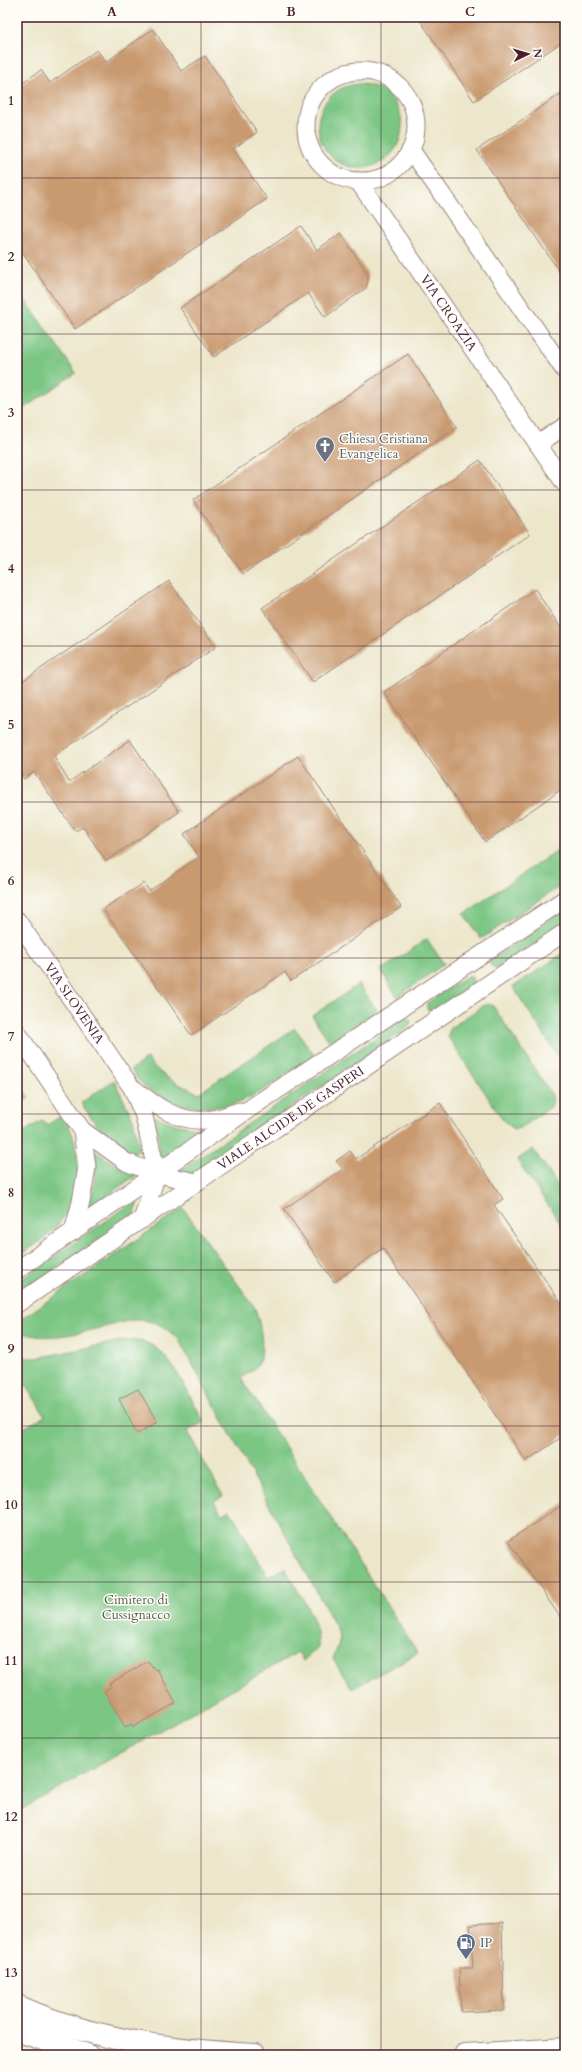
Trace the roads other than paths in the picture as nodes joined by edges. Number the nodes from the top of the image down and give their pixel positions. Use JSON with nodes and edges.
{"nodes":[{"id":1,"x":411,"y":150,"type":"junction"},
{"id":2,"x":358,"y":181,"type":"junction"},
{"id":3,"x":565,"y":371,"type":"edge"},
{"id":4,"x":565,"y":426,"type":"edge"},
{"id":5,"x":538,"y":444,"type":"junction"},
{"id":6,"x":565,"y":484,"type":"edge"},
{"id":7,"x":565,"y":899,"type":"edge"},
{"id":8,"x":17,"y":920,"type":"edge"},
{"id":9,"x":565,"y":932,"type":"edge"},
{"id":10,"x":17,"y":1032,"type":"edge"},
{"id":11,"x":132,"y":1088,"type":"junction"},
{"id":12,"x":252,"y":1107,"type":"junction"},
{"id":13,"x":82,"y":1130,"type":"junction"},
{"id":14,"x":157,"y":1174,"type":"junction"},
{"id":15,"x":197,"y":1182,"type":"junction"},
{"id":16,"x":142,"y":1220,"type":"junction"},
{"id":17,"x":73,"y":1232,"type":"junction"},
{"id":18,"x":17,"y":1270,"type":"edge"},
{"id":19,"x":17,"y":1304,"type":"edge"},
{"id":20,"x":17,"y":2006,"type":"edge"},
{"id":21,"x":17,"y":2030,"type":"edge"},
{"id":22,"x":565,"y":2049,"type":"edge"},
{"id":23,"x":87,"y":2055,"type":"edge"},
{"id":24,"x":255,"y":2055,"type":"edge"},
{"id":25,"x":465,"y":2055,"type":"edge"}],
"edges":[{"from":1,"to":2,"type":"street"},
{"from":1,"to":2,"type":"street"},
{"from":1,"to":3,"type":"street"},
{"from":2,"to":5,"type":"street","name":"VIA CROAZIA"},
{"from":4,"to":5,"type":"street"},
{"from":5,"to":6,"type":"street","name":"VIA CROAZIA"},
{"from":7,"to":12,"type":"street"},
{"from":8,"to":11,"type":"street","name":"VIA SLOVENIA"},
{"from":9,"to":15,"type":"street","name":"VIALE ALCIDE DE GASPERI"},
{"from":10,"to":13,"type":"street"},
{"from":11,"to":12,"type":"street","name":"VIA SLOVENIA"},
{"from":11,"to":14,"type":"street","name":"VIA SLOVENIA"},
{"from":12,"to":14,"type":"street"},
{"from":13,"to":14,"type":"street"},
{"from":13,"to":17,"type":"street"},
{"from":14,"to":15,"type":"street"},
{"from":14,"to":16,"type":"street"},
{"from":14,"to":17,"type":"street"},
{"from":15,"to":16,"type":"street","name":"VIALE ALCIDE DE GASPERI"},
{"from":16,"to":19,"type":"street","name":"VIALE ALCIDE DE GASPERI"},
{"from":17,"to":18,"type":"street"},
{"from":20,"to":24,"type":"main road"},
{"from":21,"to":23,"type":"main road"},
{"from":22,"to":25,"type":"main road"}]}
